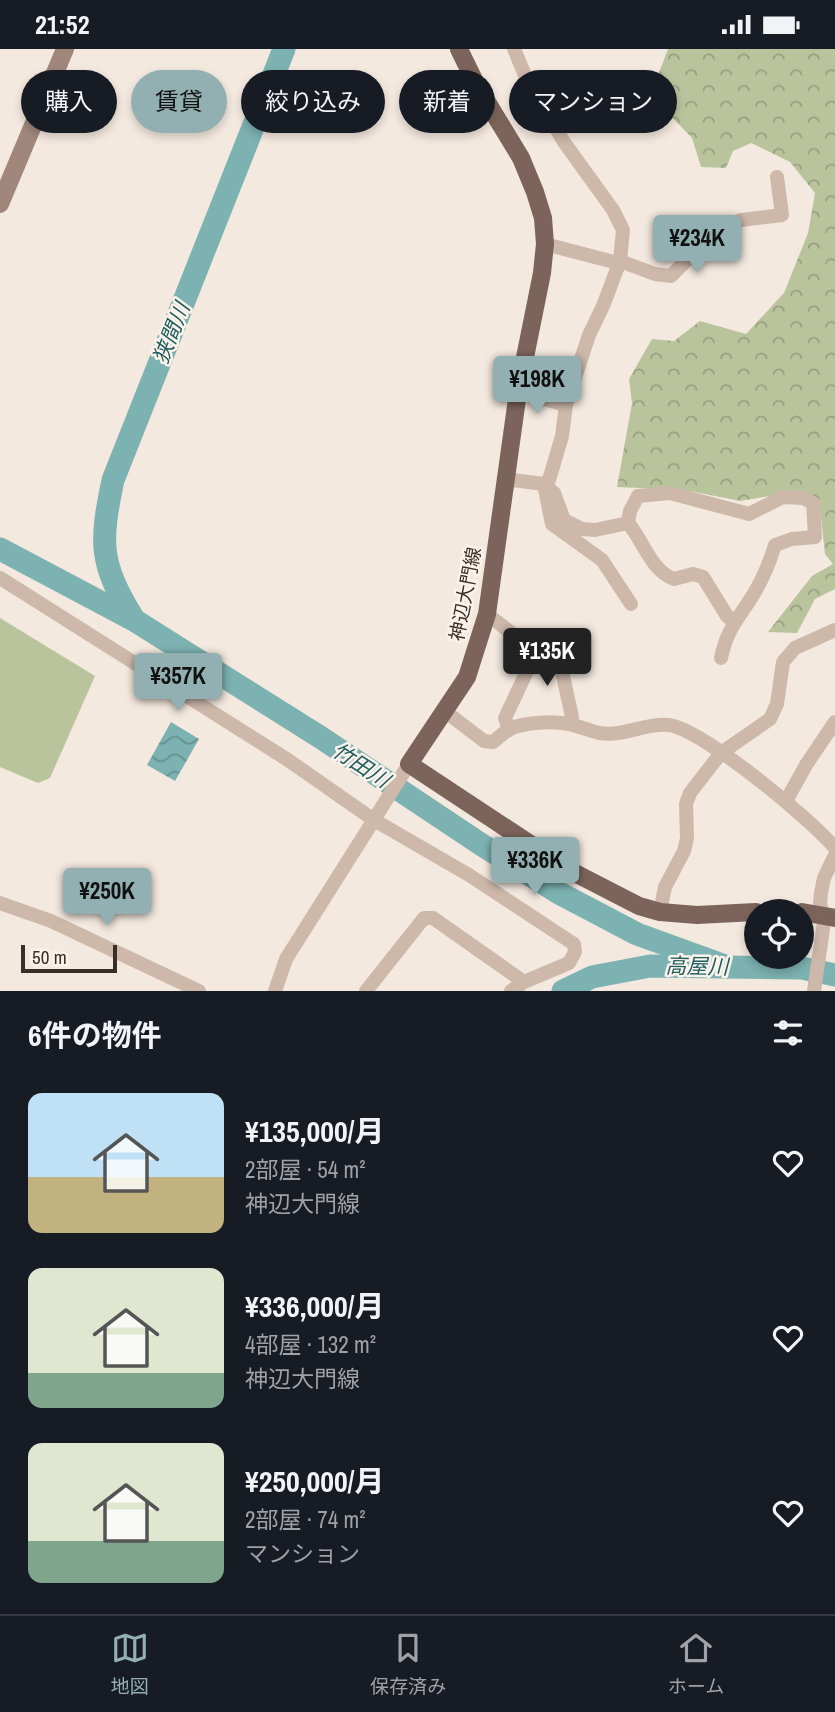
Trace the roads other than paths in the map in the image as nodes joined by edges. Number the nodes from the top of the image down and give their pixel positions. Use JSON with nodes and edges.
{"nodes":[{"id":1,"x":65,"y":49,"type":"edge"},
{"id":2,"x":459,"y":49,"type":"edge"},
{"id":3,"x":514,"y":49,"type":"edge"},
{"id":4,"x":777,"y":177,"type":"dead end"},
{"id":5,"x":0,"y":204,"type":"edge"},
{"id":6,"x":545,"y":244,"type":"junction"},
{"id":7,"x":620,"y":261,"type":"junction"},
{"id":8,"x":518,"y":392,"type":"junction"},
{"id":9,"x":566,"y":405,"type":"junction"},
{"id":10,"x":505,"y":479,"type":"junction"},
{"id":11,"x":544,"y":484,"type":"junction"},
{"id":12,"x":628,"y":523,"type":"junction"},
{"id":13,"x":0,"y":578,"type":"edge"},
{"id":14,"x":631,"y":604,"type":"dead end"},
{"id":15,"x":487,"y":614,"type":"junction"},
{"id":16,"x":734,"y":621,"type":"junction"},
{"id":17,"x":835,"y":630,"type":"edge"},
{"id":18,"x":536,"y":652,"type":"junction"},
{"id":19,"x":721,"y":658,"type":"dead end"},
{"id":20,"x":446,"y":712,"type":"junction"},
{"id":21,"x":835,"y":722,"type":"edge"},
{"id":22,"x":570,"y":724,"type":"junction"},
{"id":23,"x":509,"y":730,"type":"junction"},
{"id":24,"x":721,"y":753,"type":"junction"},
{"id":25,"x":408,"y":767,"type":"junction"},
{"id":26,"x":786,"y":801,"type":"junction"},
{"id":27,"x":375,"y":818,"type":"junction"},
{"id":28,"x":835,"y":848,"type":"edge"},
{"id":29,"x":835,"y":855,"type":"edge"},
{"id":30,"x":2,"y":908,"type":"edge"},
{"id":31,"x":660,"y":912,"type":"junction"},
{"id":32,"x":744,"y":913,"type":"edge"},
{"id":33,"x":827,"y":918,"type":"edge"},
{"id":34,"x":524,"y":982,"type":"junction"},
{"id":35,"x":199,"y":991,"type":"edge"},
{"id":36,"x":275,"y":991,"type":"edge"},
{"id":37,"x":366,"y":991,"type":"edge"},
{"id":38,"x":511,"y":991,"type":"edge"},
{"id":39,"x":814,"y":991,"type":"edge"}],
"edges":[{"from":1,"to":5,"type":"main road"},
{"from":2,"to":6,"type":"main road","name":"神辺大門線"},
{"from":3,"to":7,"type":"street"},
{"from":4,"to":7,"type":"street"},
{"from":6,"to":7,"type":"street"},
{"from":6,"to":8,"type":"main road","name":"神辺大門線"},
{"from":7,"to":9,"type":"street"},
{"from":8,"to":9,"type":"street"},
{"from":8,"to":10,"type":"main road","name":"神辺大門線"},
{"from":9,"to":11,"type":"street"},
{"from":10,"to":11,"type":"street"},
{"from":10,"to":15,"type":"main road","name":"神辺大門線"},
{"from":11,"to":12,"type":"street"},
{"from":11,"to":14,"type":"street"},
{"from":12,"to":16,"type":"street"},
{"from":12,"to":16,"type":"street"},
{"from":13,"to":27,"type":"street"},
{"from":15,"to":18,"type":"street"},
{"from":15,"to":20,"type":"main road","name":"神辺大門線"},
{"from":16,"to":19,"type":"street"},
{"from":17,"to":24,"type":"street"},
{"from":18,"to":22,"type":"street"},
{"from":18,"to":23,"type":"street"},
{"from":20,"to":23,"type":"street"},
{"from":20,"to":25,"type":"main road","name":"神辺大門線"},
{"from":21,"to":26,"type":"street"},
{"from":22,"to":23,"type":"street"},
{"from":22,"to":24,"type":"street"},
{"from":24,"to":26,"type":"street"},
{"from":24,"to":31,"type":"street"},
{"from":25,"to":27,"type":"street"},
{"from":25,"to":31,"type":"main road"},
{"from":26,"to":28,"type":"street"},
{"from":27,"to":34,"type":"street"},
{"from":27,"to":36,"type":"street"},
{"from":29,"to":33,"type":"street"},
{"from":30,"to":35,"type":"street"},
{"from":31,"to":32,"type":"main road"},
{"from":33,"to":39,"type":"street"},
{"from":34,"to":37,"type":"street"},
{"from":34,"to":38,"type":"street"}]}
